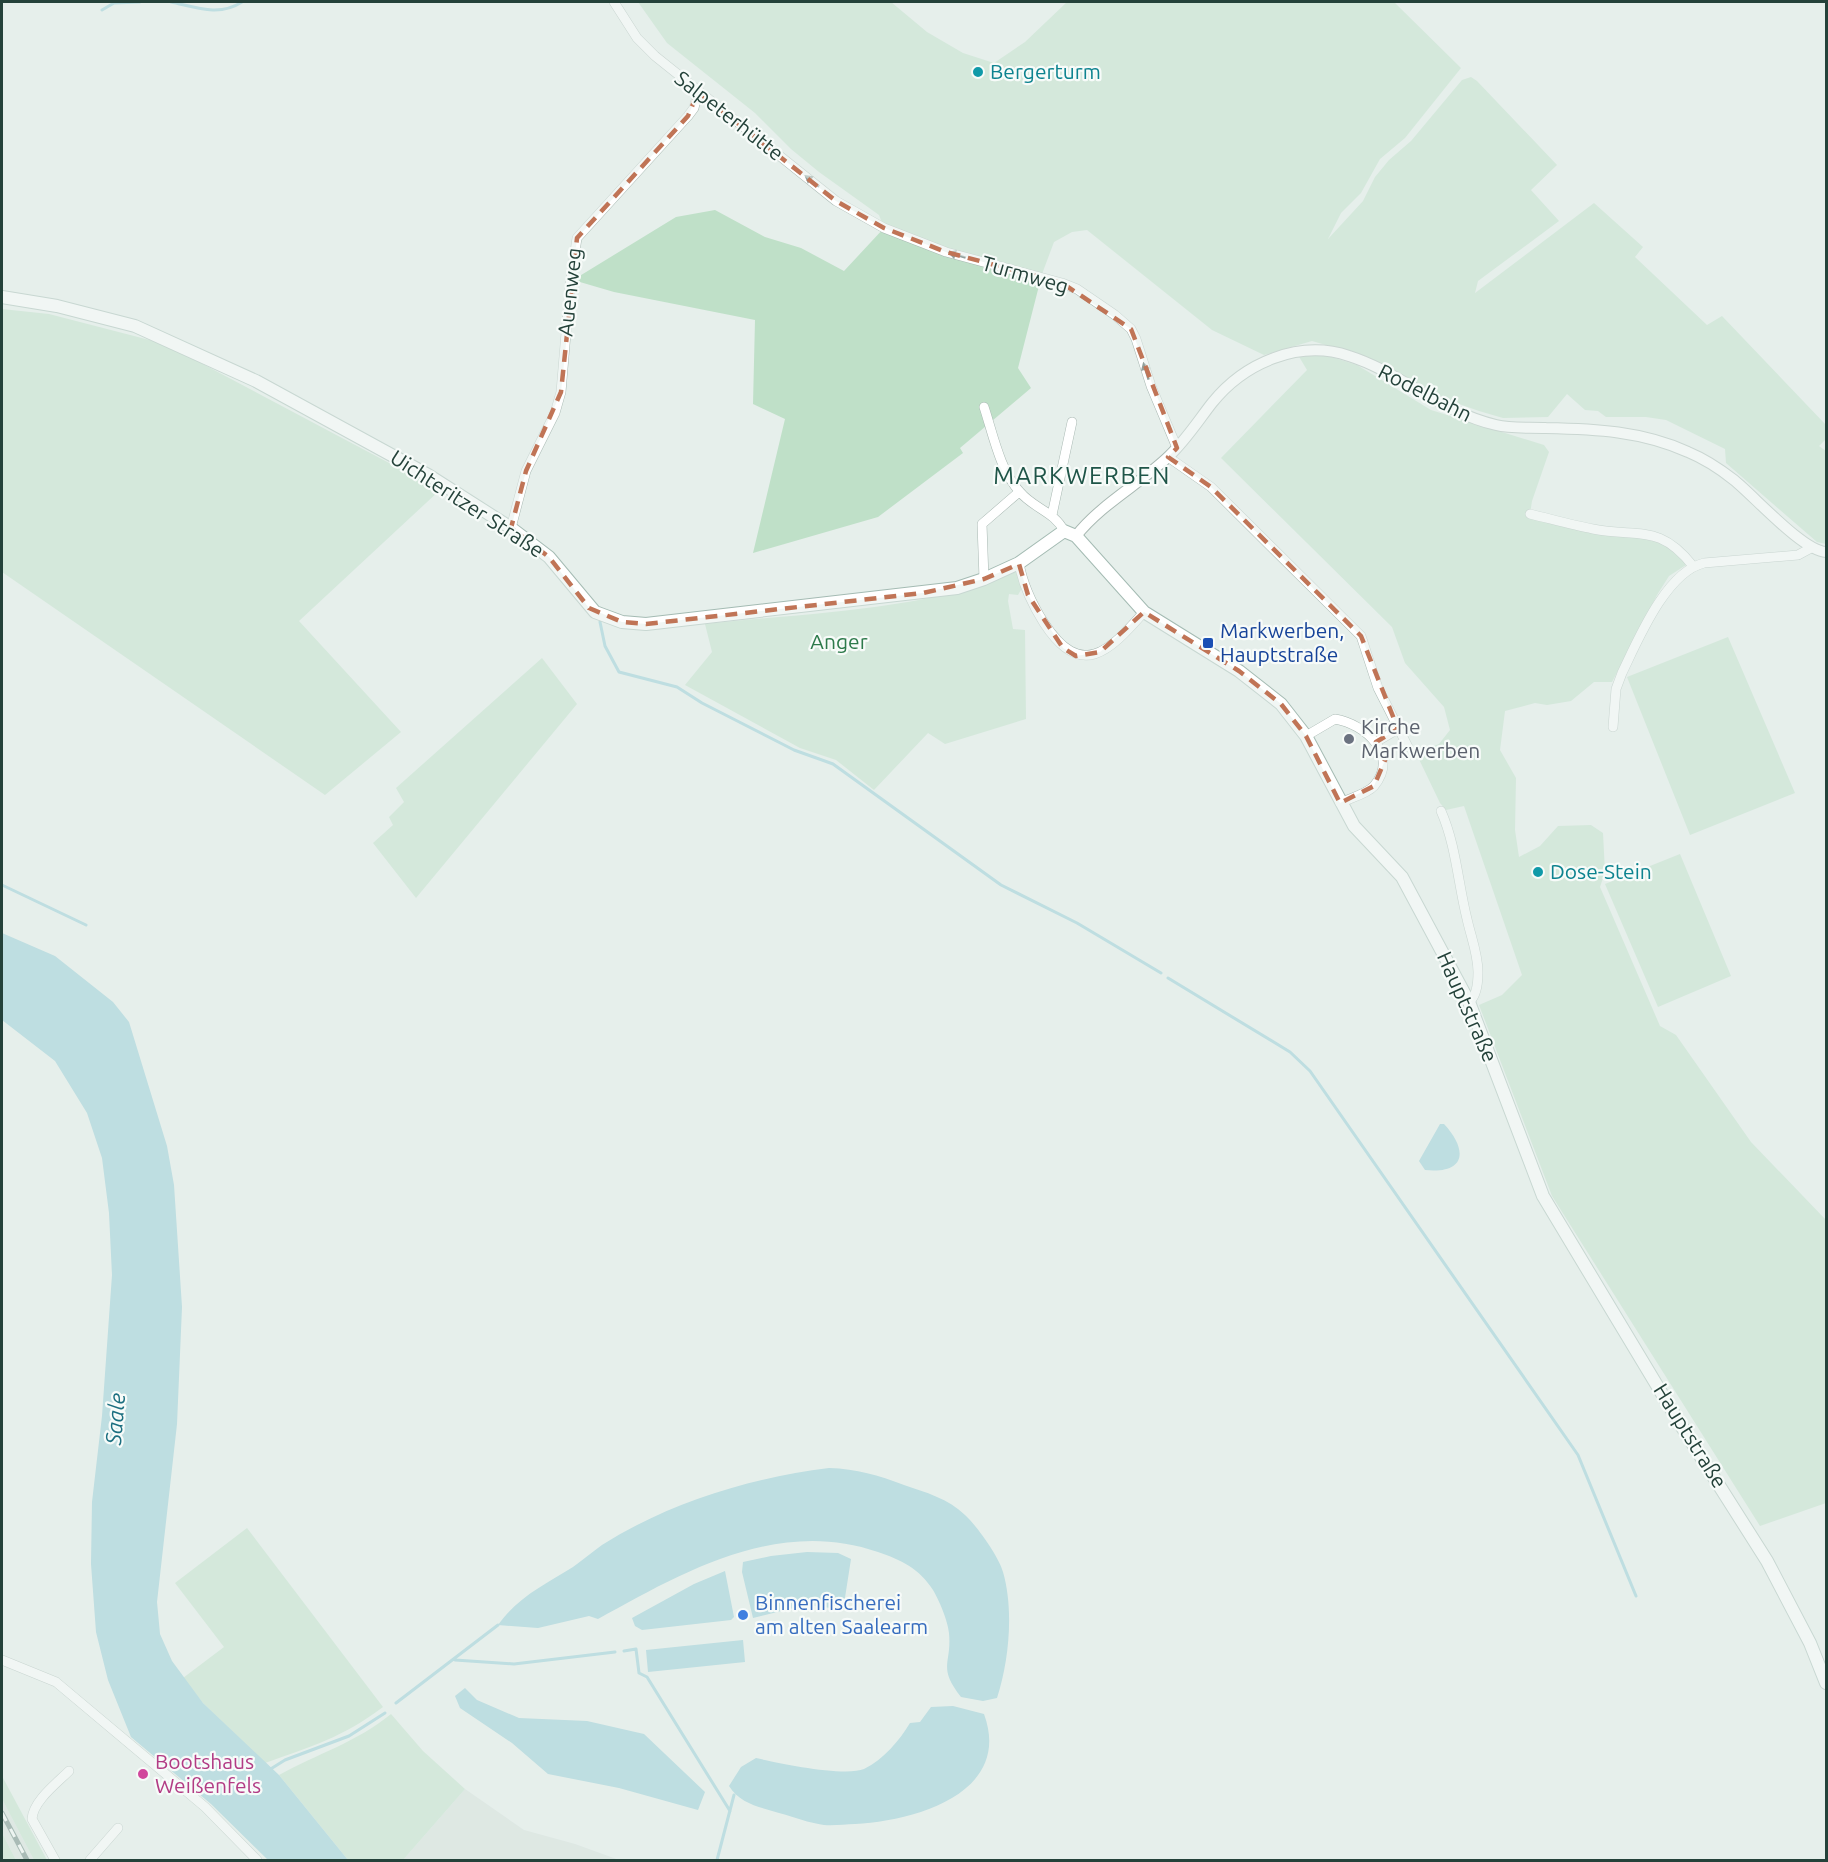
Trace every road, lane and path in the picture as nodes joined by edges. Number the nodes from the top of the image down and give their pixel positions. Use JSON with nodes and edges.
{"nodes":[{"id":1,"x":614,"y":2,"type":"edge"},
{"id":2,"x":698,"y":92,"type":"junction"},
{"id":3,"x":860,"y":214,"type":"joint"},
{"id":4,"x":2,"y":297,"type":"edge"},
{"id":5,"x":984,"y":407,"type":"dead end"},
{"id":6,"x":1072,"y":422,"type":"dead end"},
{"id":7,"x":1177,"y":447,"type":"junction"},
{"id":8,"x":1168,"y":457,"type":"junction"},
{"id":9,"x":1019,"y":492,"type":"junction"},
{"id":10,"x":1530,"y":514,"type":"dead end"},
{"id":11,"x":1052,"y":515,"type":"junction"},
{"id":12,"x":511,"y":528,"type":"junction"},
{"id":13,"x":1070,"y":533,"type":"junction"},
{"id":14,"x":1811,"y":548,"type":"junction"},
{"id":15,"x":1827,"y":552,"type":"edge"},
{"id":16,"x":1019,"y":563,"type":"junction"},
{"id":17,"x":1693,"y":566,"type":"junction"},
{"id":18,"x":984,"y":579,"type":"junction"},
{"id":19,"x":1144,"y":612,"type":"junction"},
{"id":20,"x":1613,"y":727,"type":"dead end"},
{"id":21,"x":1398,"y":729,"type":"junction"},
{"id":22,"x":1306,"y":736,"type":"junction"},
{"id":23,"x":1376,"y":742,"type":"junction"},
{"id":24,"x":1408,"y":747,"type":"dead end"},
{"id":25,"x":1340,"y":803,"type":"junction"},
{"id":26,"x":1441,"y":811,"type":"dead end"},
{"id":27,"x":1469,"y":1002,"type":"junction"},
{"id":28,"x":2,"y":1660,"type":"edge"},
{"id":29,"x":1827,"y":1683,"type":"edge"},
{"id":30,"x":69,"y":1771,"type":"dead end"},
{"id":31,"x":118,"y":1828,"type":"dead end"},
{"id":32,"x":55,"y":1860,"type":"edge"},
{"id":33,"x":90,"y":1860,"type":"edge"},
{"id":34,"x":257,"y":1860,"type":"edge"}],
"edges":[{"from":1,"to":2,"type":"street","name":"Salpeterhütte"},
{"from":3,"to":2,"type":"street","name":"Salpeterhütte","one_way":true},
{"from":2,"to":12,"type":"street","name":"Auenweg"},
{"from":7,"to":3,"type":"street","name":"Turmweg","one_way":true},
{"from":4,"to":12,"type":"main road","name":"Uichteritzer Straße"},
{"from":5,"to":9,"type":"street"},
{"from":6,"to":11,"type":"street"},
{"from":7,"to":8,"type":"street","name":"Rodelbahn"},
{"from":7,"to":14,"type":"street","name":"Rodelbahn"},
{"from":8,"to":13,"type":"street","name":"Rodelbahn"},
{"from":8,"to":21,"type":"street"},
{"from":9,"to":11,"type":"street"},
{"from":9,"to":18,"type":"street"},
{"from":10,"to":17,"type":"street"},
{"from":11,"to":13,"type":"street"},
{"from":12,"to":18,"type":"main road","name":"Uichteritzer Straße"},
{"from":13,"to":16,"type":"main road","name":"Uichteritzer Straße"},
{"from":13,"to":19,"type":"main road","name":"Hauptstraße"},
{"from":14,"to":15,"type":"street","name":"Rodelbahn"},
{"from":14,"to":17,"type":"street"},
{"from":16,"to":18,"type":"main road","name":"Uichteritzer Straße"},
{"from":16,"to":19,"type":"street"},
{"from":17,"to":20,"type":"street"},
{"from":19,"to":22,"type":"main road","name":"Hauptstraße"},
{"from":21,"to":23,"type":"street"},
{"from":21,"to":24,"type":"street"},
{"from":22,"to":23,"type":"street"},
{"from":22,"to":25,"type":"main road","name":"Hauptstraße"},
{"from":23,"to":25,"type":"street"},
{"from":25,"to":27,"type":"main road","name":"Hauptstraße"},
{"from":26,"to":27,"type":"street"},
{"from":27,"to":29,"type":"main road","name":"Hauptstraße"},
{"from":28,"to":34,"type":"street"},
{"from":30,"to":32,"type":"street"},
{"from":31,"to":33,"type":"street"}]}
